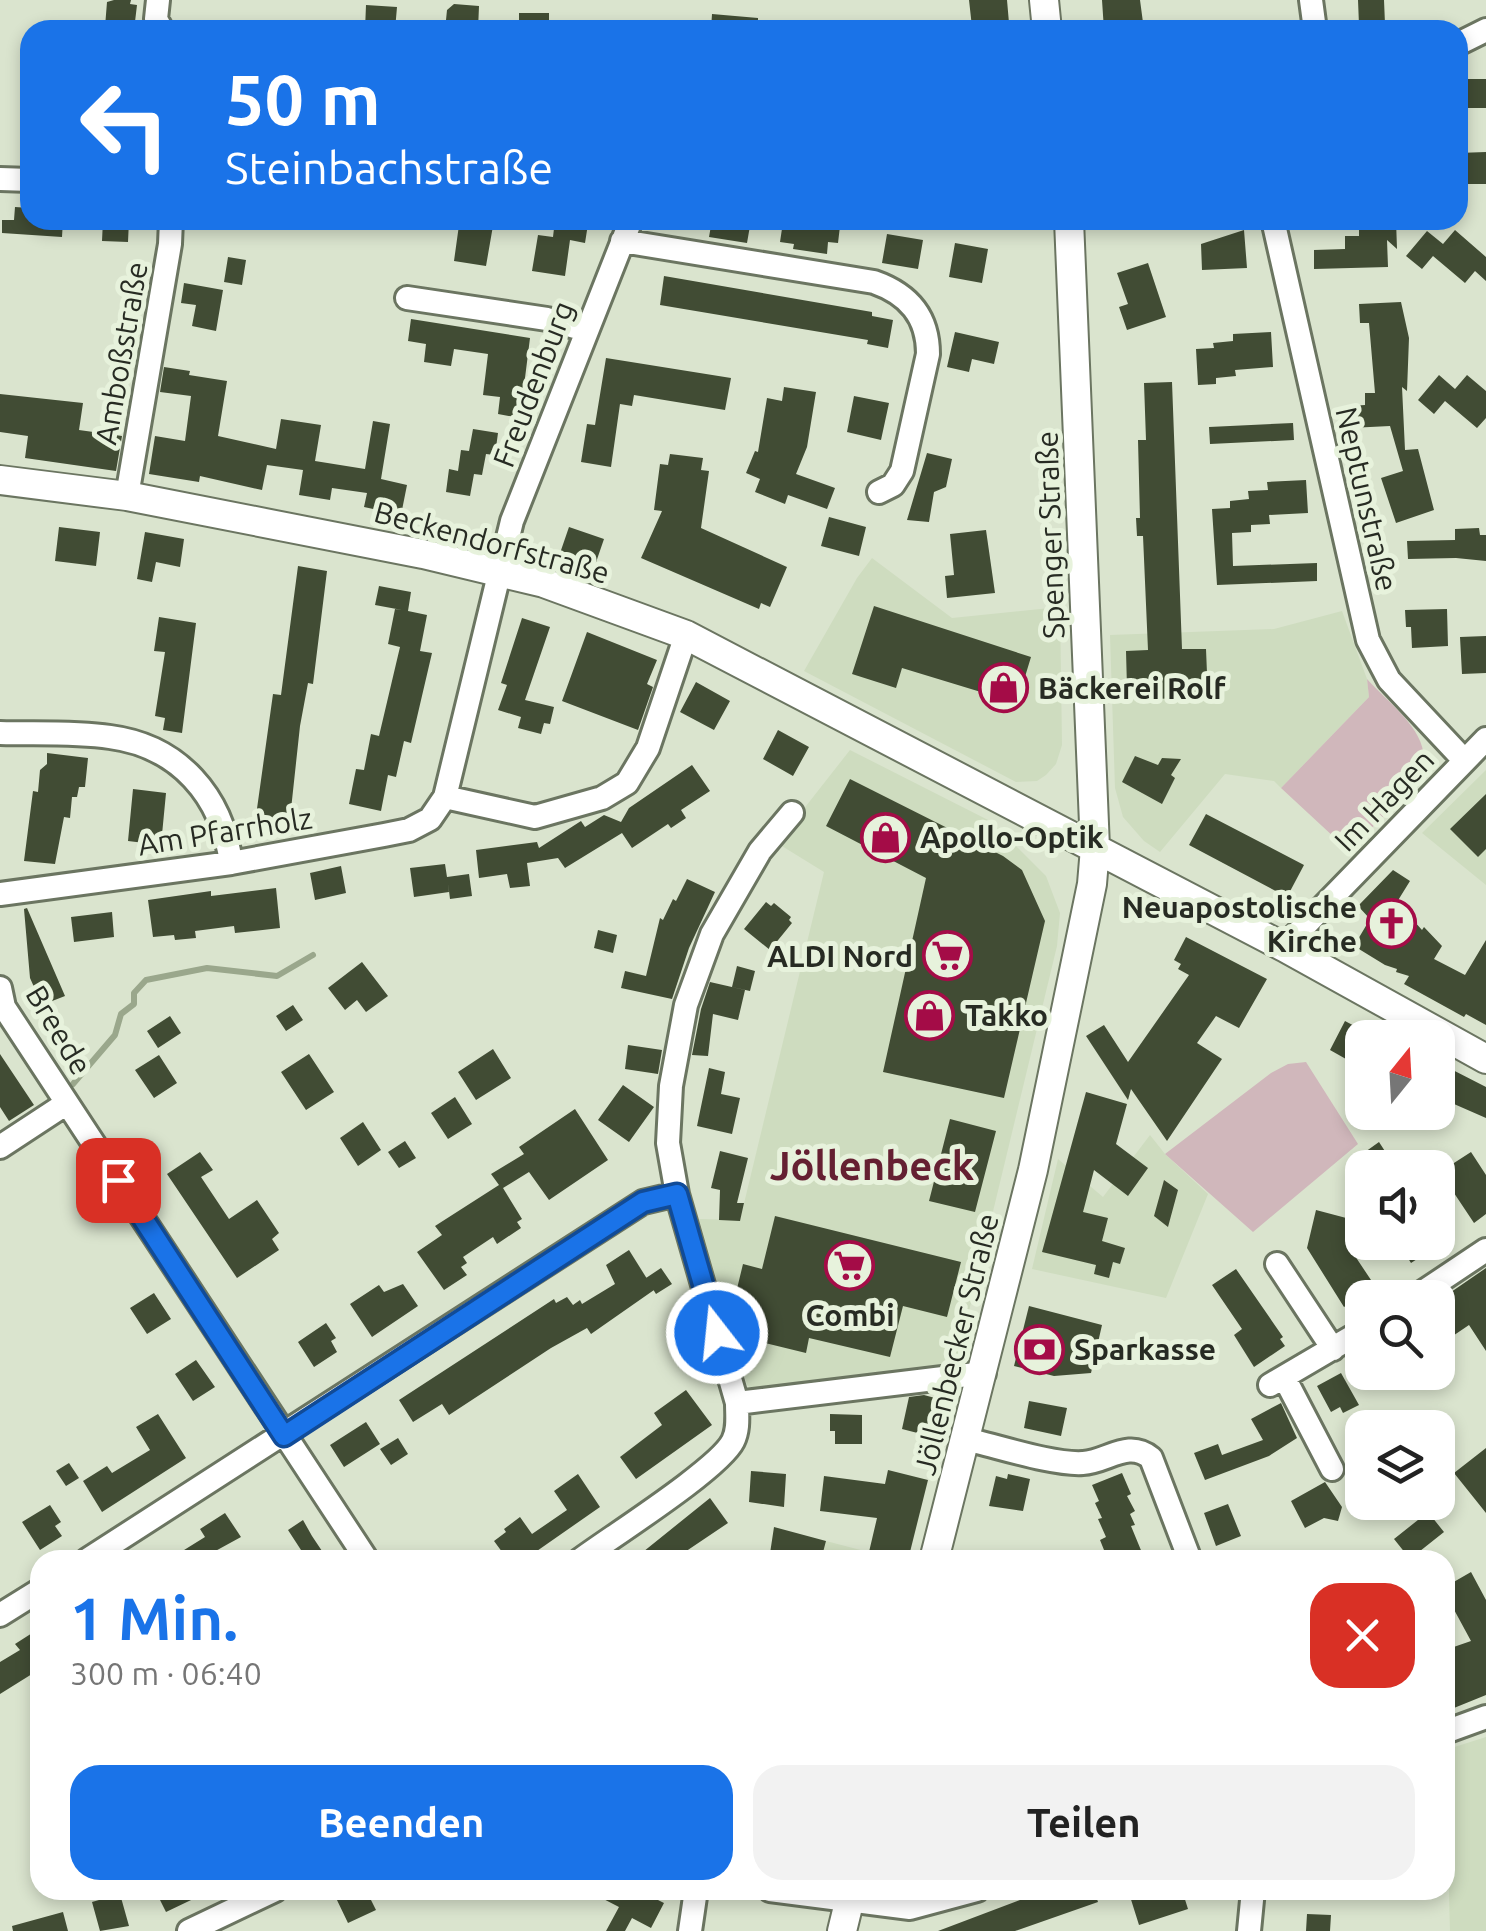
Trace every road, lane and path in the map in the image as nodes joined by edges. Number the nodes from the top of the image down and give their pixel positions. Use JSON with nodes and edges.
{"nodes":[{"id":1,"x":171,"y":230,"type":"edge"},
{"id":2,"x":626,"y":230,"type":"edge"},
{"id":3,"x":1069,"y":230,"type":"edge"},
{"id":4,"x":1275,"y":230,"type":"edge"},
{"id":5,"x":407,"y":298,"type":"dead end"},
{"id":6,"x":586,"y":330,"type":"junction"},
{"id":7,"x":0,"y":480,"type":"edge"},
{"id":8,"x":879,"y":492,"type":"dead end"},
{"id":9,"x":127,"y":496,"type":"junction"},
{"id":10,"x":499,"y":572,"type":"junction"},
{"id":11,"x":686,"y":635,"type":"junction"},
{"id":12,"x":0,"y":733,"type":"edge"},
{"id":13,"x":1486,"y":739,"type":"edge"},
{"id":14,"x":1464,"y":760,"type":"junction"},
{"id":15,"x":444,"y":797,"type":"junction"},
{"id":16,"x":792,"y":813,"type":"dead end"},
{"id":17,"x":1095,"y":848,"type":"junction"},
{"id":18,"x":230,"y":863,"type":"junction"},
{"id":19,"x":0,"y":894,"type":"edge"},
{"id":20,"x":1284,"y":947,"type":"junction"},
{"id":21,"x":0,"y":988,"type":"edge"},
{"id":22,"x":1486,"y":1059,"type":"edge"},
{"id":23,"x":67,"y":1102,"type":"junction"},
{"id":24,"x":0,"y":1147,"type":"edge"},
{"id":25,"x":677,"y":1194,"type":"junction"},
{"id":26,"x":1486,"y":1250,"type":"edge"},
{"id":27,"x":1276,"y":1264,"type":"dead end"},
{"id":28,"x":1441,"y":1280,"type":"edge"},
{"id":29,"x":1345,"y":1342,"type":"edge"},
{"id":30,"x":1333,"y":1349,"type":"junction"},
{"id":31,"x":984,"y":1373,"type":"junction"},
{"id":32,"x":737,"y":1403,"type":"junction"},
{"id":33,"x":284,"y":1436,"type":"junction"},
{"id":34,"x":965,"y":1439,"type":"junction"},
{"id":35,"x":1332,"y":1469,"type":"dead end"},
{"id":36,"x":103,"y":1550,"type":"edge"},
{"id":37,"x":360,"y":1550,"type":"edge"},
{"id":38,"x":594,"y":1550,"type":"edge"},
{"id":39,"x":937,"y":1550,"type":"edge"},
{"id":40,"x":1186,"y":1550,"type":"edge"},
{"id":41,"x":30,"y":1596,"type":"edge"},
{"id":42,"x":0,"y":1615,"type":"edge"},
{"id":43,"x":1486,"y":1717,"type":"edge"},
{"id":44,"x":1455,"y":1728,"type":"edge"},
{"id":45,"x":254,"y":1900,"type":"edge"},
{"id":46,"x":695,"y":1900,"type":"edge"},
{"id":47,"x":850,"y":1900,"type":"edge"},
{"id":48,"x":874,"y":1900,"type":"edge"},
{"id":49,"x":940,"y":1900,"type":"edge"},
{"id":50,"x":1251,"y":1900,"type":"edge"},
{"id":51,"x":189,"y":1931,"type":"edge"},
{"id":52,"x":690,"y":1931,"type":"edge"},
{"id":53,"x":842,"y":1931,"type":"edge"},
{"id":54,"x":1249,"y":1931,"type":"edge"}],
"edges":[{"from":1,"to":9,"type":"street","name":"Amboßstraße"},
{"from":2,"to":6,"type":"street","name":"Freudenburg"},
{"from":2,"to":8,"type":"street"},
{"from":3,"to":17,"type":"main road","name":"Spenger Straße"},
{"from":4,"to":14,"type":"street","name":"Neptunstraße"},
{"from":5,"to":6,"type":"street"},
{"from":6,"to":10,"type":"street","name":"Freudenburg"},
{"from":7,"to":9,"type":"main road","name":"Beckendorfstraße"},
{"from":9,"to":10,"type":"main road","name":"Beckendorfstraße"},
{"from":10,"to":11,"type":"main road","name":"Beckendorfstraße"},
{"from":10,"to":15,"type":"street"},
{"from":11,"to":15,"type":"street"},
{"from":11,"to":17,"type":"main road","name":"Beckendorfstraße"},
{"from":12,"to":18,"type":"street"},
{"from":13,"to":14,"type":"street","name":"Im Hagen"},
{"from":14,"to":20,"type":"street","name":"Im Hagen"},
{"from":15,"to":18,"type":"street","name":"Am Pfarrholz"},
{"from":16,"to":25,"type":"street"},
{"from":17,"to":20,"type":"main road","name":"Beckendorfstraße"},
{"from":17,"to":31,"type":"main road","name":"Jöllenbecker Straße"},
{"from":18,"to":19,"type":"street","name":"Am Pfarrholz"},
{"from":20,"to":22,"type":"main road","name":"Beckendorfstraße"},
{"from":21,"to":23,"type":"street","name":"Breede"},
{"from":23,"to":24,"type":"street","name":"Breede"},
{"from":23,"to":33,"type":"street","name":"Breede"},
{"from":25,"to":32,"type":"street"},
{"from":25,"to":33,"type":"street"},
{"from":26,"to":28,"type":"street"},
{"from":27,"to":30,"type":"street"},
{"from":29,"to":30,"type":"street"},
{"from":30,"to":35,"type":"street"},
{"from":31,"to":32,"type":"street"},
{"from":31,"to":34,"type":"main road","name":"Jöllenbecker Straße"},
{"from":32,"to":38,"type":"street"},
{"from":33,"to":36,"type":"street"},
{"from":33,"to":37,"type":"street","name":"Breede"},
{"from":34,"to":39,"type":"main road","name":"Jöllenbecker Straße"},
{"from":34,"to":40,"type":"street"},
{"from":41,"to":42,"type":"street"},
{"from":43,"to":44,"type":"street"},
{"from":45,"to":51,"type":"street"},
{"from":46,"to":52,"type":"street"},
{"from":47,"to":53,"type":"main road"},
{"from":48,"to":49,"type":"street"},
{"from":50,"to":54,"type":"street"}]}
